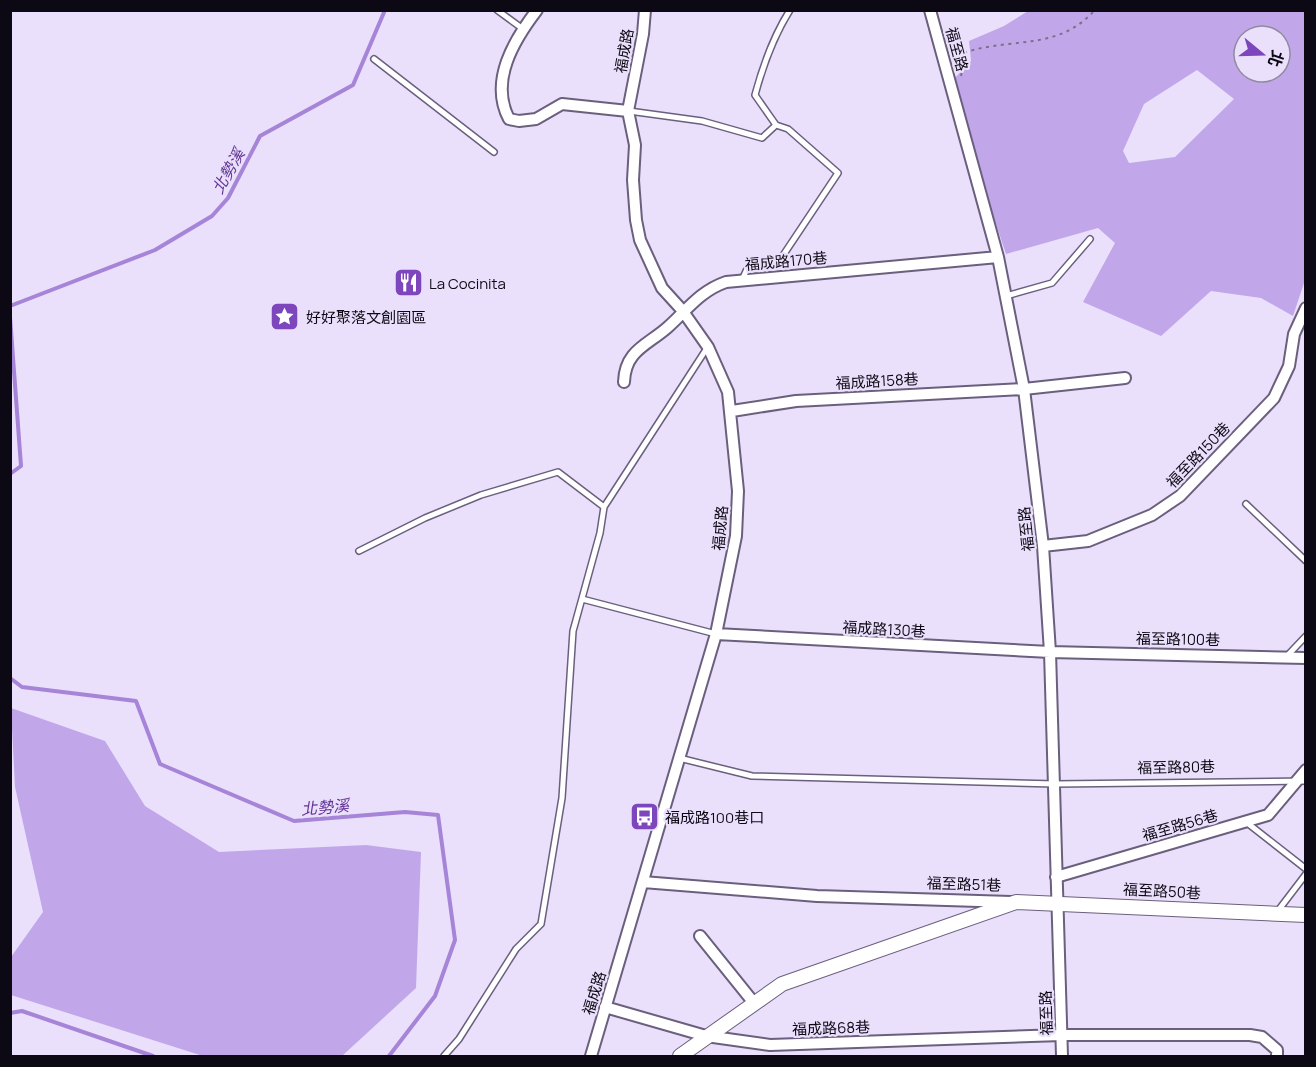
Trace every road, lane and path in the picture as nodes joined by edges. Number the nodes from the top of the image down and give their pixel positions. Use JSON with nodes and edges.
{"nodes":[{"id":1,"x":497,"y":10,"type":"edge"},
{"id":2,"x":537,"y":10,"type":"edge"},
{"id":3,"x":645,"y":10,"type":"edge"},
{"id":4,"x":790,"y":10,"type":"edge"},
{"id":5,"x":930,"y":10,"type":"edge"},
{"id":6,"x":1095,"y":10,"type":"edge"},
{"id":7,"x":523,"y":29,"type":"junction"},
{"id":8,"x":374,"y":58,"type":"dead end"},
{"id":9,"x":955,"y":102,"type":"junction"},
{"id":10,"x":628,"y":111,"type":"junction"},
{"id":11,"x":776,"y":124,"type":"junction"},
{"id":12,"x":494,"y":153,"type":"dead end"},
{"id":13,"x":1090,"y":239,"type":"dead end"},
{"id":14,"x":998,"y":257,"type":"junction"},
{"id":15,"x":742,"y":280,"type":"junction"},
{"id":16,"x":1006,"y":296,"type":"junction"},
{"id":17,"x":1305,"y":308,"type":"edge"},
{"id":18,"x":682,"y":310,"type":"junction"},
{"id":19,"x":708,"y":347,"type":"junction"},
{"id":20,"x":1125,"y":378,"type":"dead end"},
{"id":21,"x":624,"y":382,"type":"dead end"},
{"id":22,"x":1024,"y":389,"type":"junction"},
{"id":23,"x":732,"y":411,"type":"junction"},
{"id":24,"x":1246,"y":504,"type":"dead end"},
{"id":25,"x":604,"y":507,"type":"junction"},
{"id":26,"x":1043,"y":546,"type":"junction"},
{"id":27,"x":360,"y":551,"type":"dead end"},
{"id":28,"x":1305,"y":561,"type":"edge"},
{"id":29,"x":582,"y":598,"type":"junction"},
{"id":30,"x":716,"y":634,"type":"junction"},
{"id":31,"x":1305,"y":636,"type":"edge"},
{"id":32,"x":1050,"y":652,"type":"junction"},
{"id":33,"x":1285,"y":658,"type":"junction"},
{"id":34,"x":1305,"y":658,"type":"edge"},
{"id":35,"x":677,"y":758,"type":"junction"},
{"id":36,"x":1305,"y":770,"type":"edge"},
{"id":37,"x":1302,"y":780,"type":"edge"},
{"id":38,"x":1055,"y":784,"type":"junction"},
{"id":39,"x":1245,"y":822,"type":"junction"},
{"id":40,"x":1305,"y":869,"type":"edge"},
{"id":41,"x":1305,"y":874,"type":"edge"},
{"id":42,"x":1056,"y":877,"type":"junction"},
{"id":43,"x":643,"y":882,"type":"junction"},
{"id":44,"x":1016,"y":902,"type":"junction"},
{"id":45,"x":1056,"y":903,"type":"junction"},
{"id":46,"x":1276,"y":913,"type":"junction"},
{"id":47,"x":1305,"y":915,"type":"edge"},
{"id":48,"x":700,"y":936,"type":"dead end"},
{"id":49,"x":754,"y":1003,"type":"junction"},
{"id":50,"x":606,"y":1007,"type":"junction"},
{"id":51,"x":1062,"y":1035,"type":"junction"},
{"id":52,"x":706,"y":1036,"type":"junction"},
{"id":53,"x":444,"y":1056,"type":"edge"},
{"id":54,"x":591,"y":1056,"type":"edge"},
{"id":55,"x":680,"y":1056,"type":"edge"},
{"id":56,"x":1062,"y":1056,"type":"edge"},
{"id":57,"x":1277,"y":1056,"type":"edge"}],
"edges":[{"from":1,"to":7,"type":"lane"},
{"from":2,"to":7,"type":"street"},
{"from":3,"to":10,"type":"street","name":"福成路"},
{"from":4,"to":11,"type":"lane"},
{"from":5,"to":9,"type":"street","name":"福至路"},
{"from":6,"to":9,"type":"path"},
{"from":7,"to":10,"type":"street"},
{"from":8,"to":12,"type":"lane"},
{"from":9,"to":14,"type":"street","name":"福至路"},
{"from":10,"to":11,"type":"lane"},
{"from":10,"to":18,"type":"street","name":"福成路"},
{"from":11,"to":15,"type":"lane"},
{"from":13,"to":16,"type":"lane"},
{"from":14,"to":15,"type":"street","name":"福成路170巷"},
{"from":14,"to":16,"type":"street","name":"福至路"},
{"from":15,"to":18,"type":"street","name":"福成路170巷"},
{"from":16,"to":22,"type":"street","name":"福至路"},
{"from":17,"to":26,"type":"street","name":"福至路150巷"},
{"from":18,"to":19,"type":"street","name":"福成路"},
{"from":18,"to":21,"type":"street","name":"福成路170巷"},
{"from":19,"to":23,"type":"street","name":"福成路"},
{"from":19,"to":25,"type":"lane"},
{"from":20,"to":22,"type":"street","name":"福成路158巷"},
{"from":22,"to":23,"type":"street","name":"福成路158巷"},
{"from":22,"to":26,"type":"street","name":"福至路"},
{"from":23,"to":30,"type":"street","name":"福成路"},
{"from":24,"to":28,"type":"lane"},
{"from":25,"to":27,"type":"lane"},
{"from":25,"to":29,"type":"lane"},
{"from":26,"to":32,"type":"street","name":"福至路"},
{"from":29,"to":30,"type":"lane"},
{"from":29,"to":53,"type":"lane"},
{"from":30,"to":32,"type":"street","name":"福成路130巷"},
{"from":30,"to":35,"type":"street","name":"福成路"},
{"from":31,"to":33,"type":"lane"},
{"from":32,"to":33,"type":"street","name":"福至路100巷"},
{"from":32,"to":38,"type":"street","name":"福至路"},
{"from":33,"to":34,"type":"street","name":"福至路100巷"},
{"from":35,"to":38,"type":"lane","name":"福至路80巷"},
{"from":35,"to":43,"type":"street","name":"福成路"},
{"from":36,"to":37,"type":"street"},
{"from":37,"to":38,"type":"lane","name":"福至路80巷"},
{"from":37,"to":39,"type":"street","name":"福至路56巷"},
{"from":38,"to":42,"type":"street","name":"福至路"},
{"from":39,"to":40,"type":"lane"},
{"from":39,"to":42,"type":"street","name":"福至路56巷"},
{"from":41,"to":46,"type":"lane"},
{"from":42,"to":45,"type":"street","name":"福至路"},
{"from":43,"to":44,"type":"street","name":"福至路51巷"},
{"from":43,"to":50,"type":"street","name":"福成路"},
{"from":44,"to":45,"type":"street","name":"福至路50巷"},
{"from":44,"to":49,"type":"street","name":"福至路51巷"},
{"from":45,"to":46,"type":"street","name":"福至路50巷"},
{"from":45,"to":51,"type":"street","name":"福至路"},
{"from":46,"to":47,"type":"street","name":"福至路50巷"},
{"from":48,"to":49,"type":"street"},
{"from":49,"to":52,"type":"street","name":"福至路51巷"},
{"from":50,"to":52,"type":"street","name":"福成路68巷"},
{"from":50,"to":54,"type":"street","name":"福成路"},
{"from":51,"to":52,"type":"street","name":"福成路68巷"},
{"from":51,"to":56,"type":"street","name":"福至路"},
{"from":51,"to":57,"type":"street","name":"福成路68巷"},
{"from":52,"to":55,"type":"street","name":"福至路51巷"}]}
